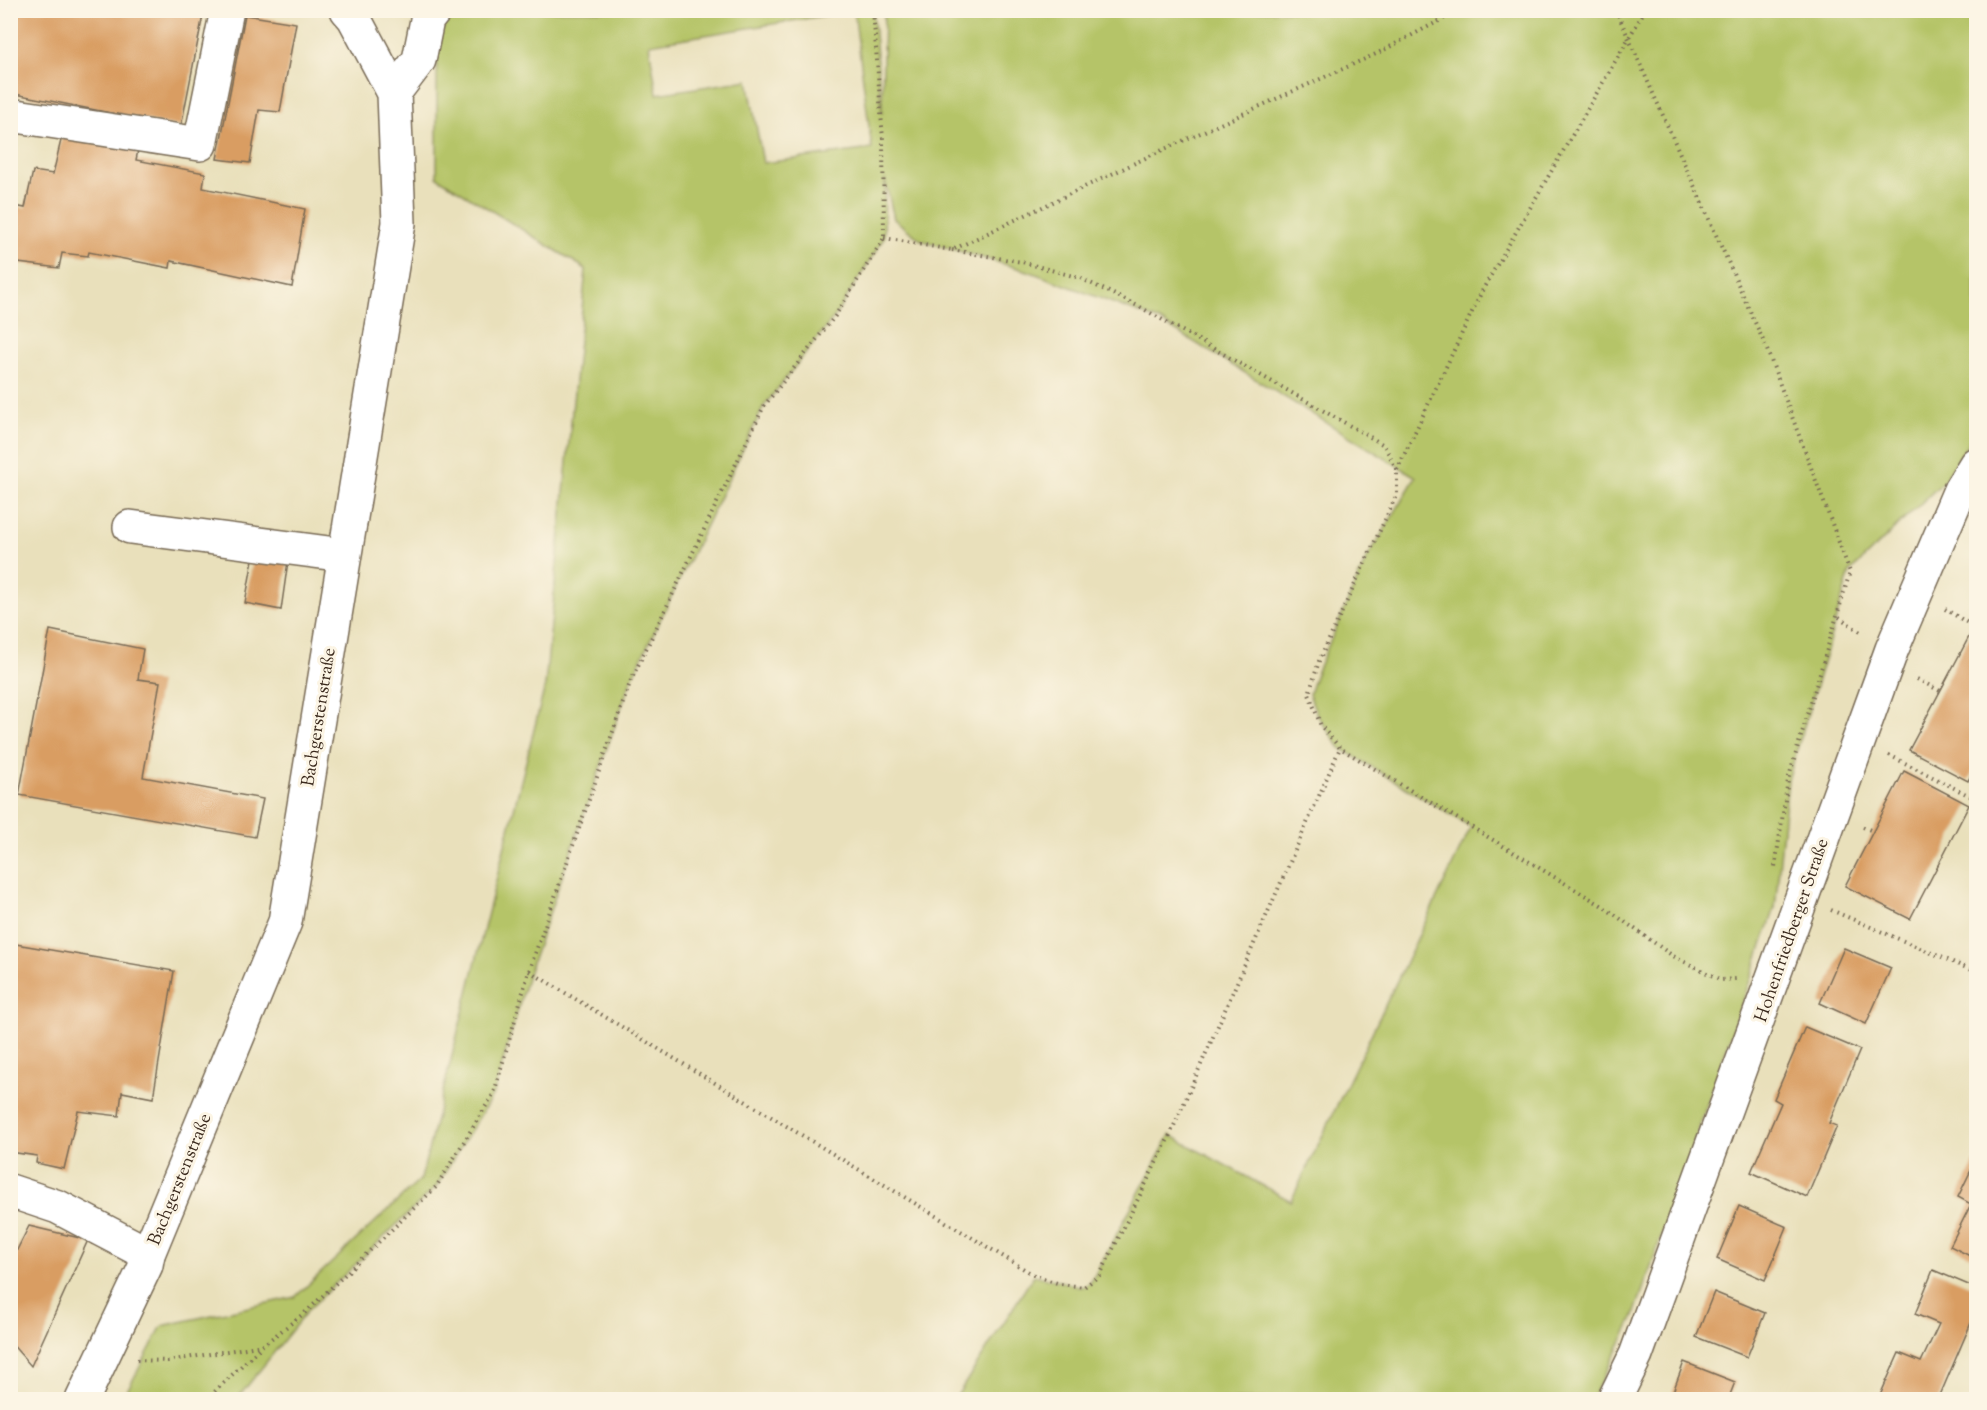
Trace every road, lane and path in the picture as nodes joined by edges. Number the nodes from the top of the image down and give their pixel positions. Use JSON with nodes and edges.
{"nodes":[{"id":1,"x":227,"y":10,"type":"edge"},
{"id":2,"x":347,"y":10,"type":"edge"},
{"id":3,"x":873,"y":10,"type":"edge"},
{"id":4,"x":1460,"y":10,"type":"edge"},
{"id":5,"x":1616,"y":10,"type":"edge"},
{"id":6,"x":1645,"y":10,"type":"edge"},
{"id":7,"x":426,"y":14,"type":"edge"},
{"id":8,"x":1629,"y":38,"type":"junction"},
{"id":9,"x":394,"y":93,"type":"junction"},
{"id":10,"x":10,"y":115,"type":"edge"},
{"id":11,"x":884,"y":238,"type":"junction"},
{"id":12,"x":952,"y":250,"type":"junction"},
{"id":13,"x":1977,"y":464,"type":"edge"},
{"id":14,"x":1397,"y":470,"type":"junction"},
{"id":15,"x":130,"y":527,"type":"dead end"},
{"id":16,"x":344,"y":555,"type":"junction"},
{"id":17,"x":1839,"y":617,"type":"junction"},
{"id":18,"x":1871,"y":639,"type":"dead end"},
{"id":19,"x":1858,"y":741,"type":"junction"},
{"id":20,"x":1340,"y":748,"type":"junction"},
{"id":21,"x":1788,"y":780,"type":"dead end"},
{"id":22,"x":1977,"y":799,"type":"edge"},
{"id":23,"x":1836,"y":912,"type":"dead end"},
{"id":24,"x":529,"y":971,"type":"junction"},
{"id":25,"x":1977,"y":972,"type":"edge"},
{"id":26,"x":1721,"y":980,"type":"dead end"},
{"id":27,"x":10,"y":1191,"type":"edge"},
{"id":28,"x":148,"y":1254,"type":"junction"},
{"id":29,"x":262,"y":1345,"type":"junction"},
{"id":30,"x":104,"y":1359,"type":"junction"},
{"id":31,"x":209,"y":1398,"type":"edge"},
{"id":32,"x":82,"y":1400,"type":"edge"},
{"id":33,"x":1614,"y":1400,"type":"edge"}],
"edges":[{"from":1,"to":10,"type":"street"},
{"from":2,"to":9,"type":"street","name":"Bachgerstenstraße"},
{"from":3,"to":11,"type":"path"},
{"from":4,"to":12,"type":"path"},
{"from":5,"to":8,"type":"path"},
{"from":6,"to":8,"type":"path"},
{"from":7,"to":9,"type":"street"},
{"from":8,"to":14,"type":"path"},
{"from":8,"to":17,"type":"path"},
{"from":9,"to":16,"type":"street","name":"Bachgerstenstraße"},
{"from":11,"to":12,"type":"path"},
{"from":11,"to":24,"type":"path"},
{"from":12,"to":14,"type":"path"},
{"from":13,"to":19,"type":"street","name":"Hohenfriedberger Straße"},
{"from":14,"to":20,"type":"path"},
{"from":15,"to":16,"type":"street"},
{"from":16,"to":28,"type":"street","name":"Bachgerstenstraße"},
{"from":17,"to":18,"type":"path"},
{"from":17,"to":21,"type":"path"},
{"from":19,"to":22,"type":"path"},
{"from":19,"to":33,"type":"street","name":"Hohenfriedberger Straße"},
{"from":20,"to":24,"type":"path"},
{"from":20,"to":26,"type":"path"},
{"from":23,"to":25,"type":"path"},
{"from":24,"to":29,"type":"path"},
{"from":27,"to":28,"type":"street"},
{"from":28,"to":30,"type":"street","name":"Bachgerstenstraße"},
{"from":29,"to":30,"type":"path"},
{"from":29,"to":31,"type":"path"},
{"from":30,"to":32,"type":"street","name":"Bachgerstenstraße"}]}
